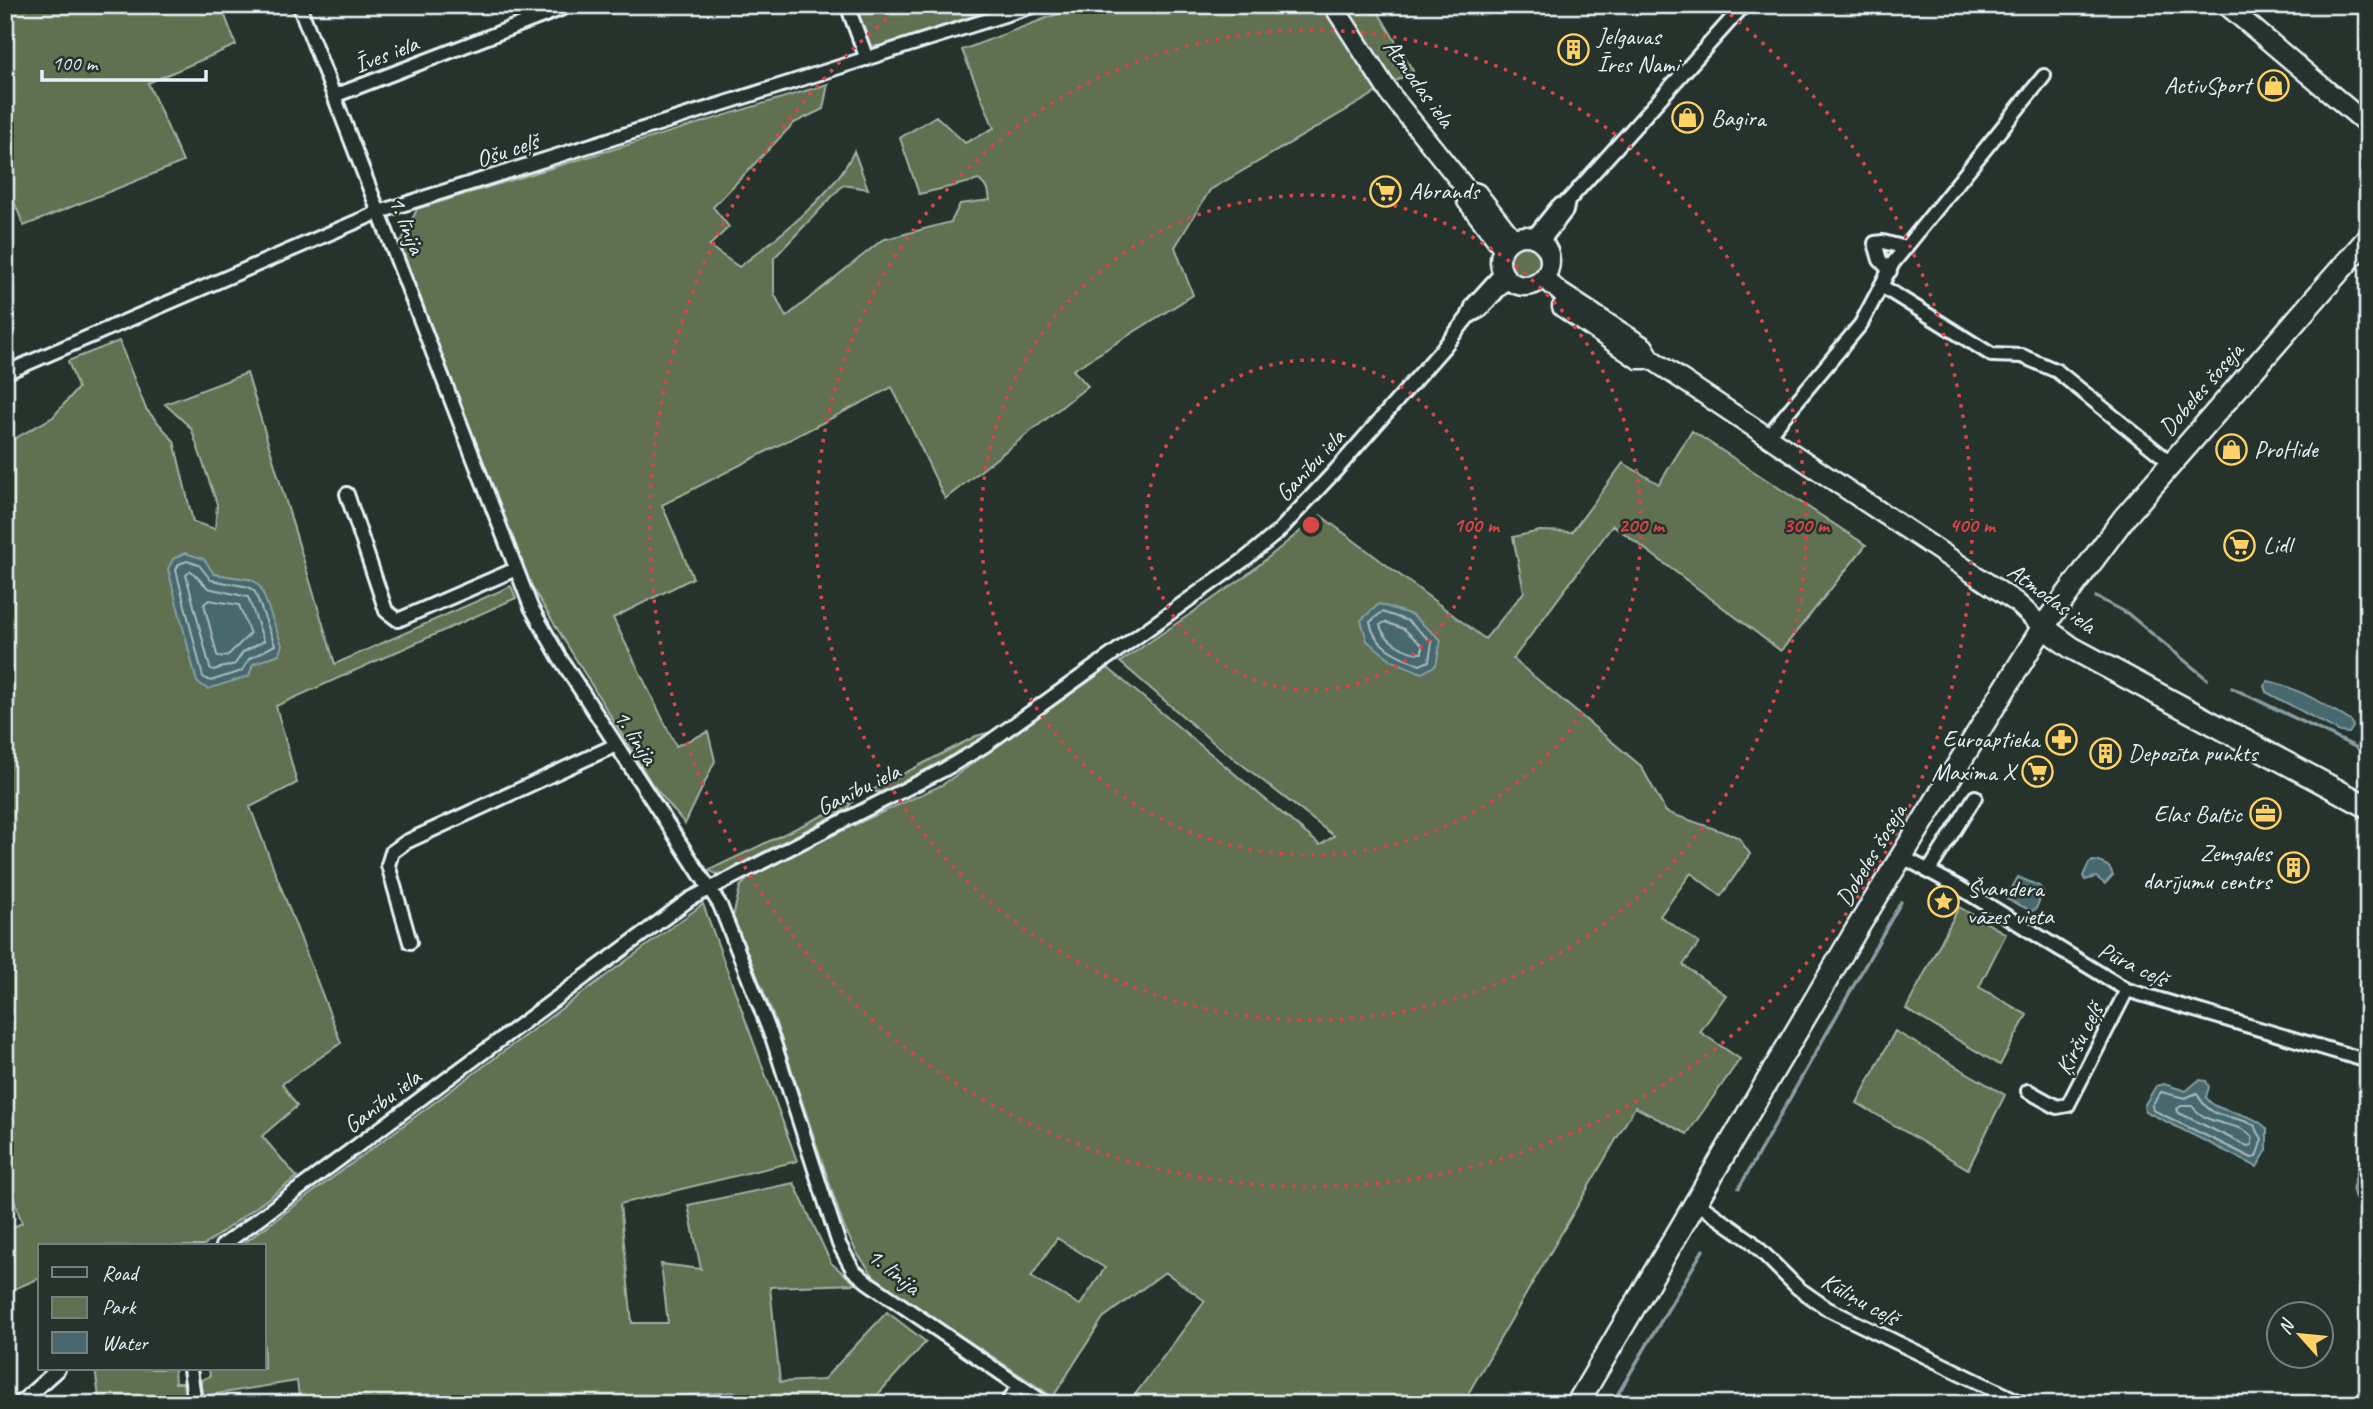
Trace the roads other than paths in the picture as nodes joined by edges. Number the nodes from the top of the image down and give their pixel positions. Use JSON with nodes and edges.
{"nodes":[{"id":1,"x":299,"y":5,"type":"edge"},
{"id":2,"x":571,"y":5,"type":"edge"},
{"id":3,"x":847,"y":5,"type":"edge"},
{"id":4,"x":1036,"y":5,"type":"edge"},
{"id":5,"x":1333,"y":5,"type":"edge"},
{"id":6,"x":1744,"y":5,"type":"edge"},
{"id":7,"x":2226,"y":5,"type":"edge"},
{"id":8,"x":867,"y":59,"type":"junction"},
{"id":9,"x":2043,"y":76,"type":"dead end"},
{"id":10,"x":334,"y":96,"type":"junction"},
{"id":11,"x":2368,"y":125,"type":"edge"},
{"id":12,"x":379,"y":212,"type":"junction"},
{"id":13,"x":2368,"y":238,"type":"edge"},
{"id":14,"x":1538,"y":240,"type":"junction"},
{"id":15,"x":1508,"y":243,"type":"junction"},
{"id":16,"x":1906,"y":248,"type":"junction"},
{"id":17,"x":1890,"y":271,"type":"junction"},
{"id":18,"x":1505,"y":276,"type":"junction"},
{"id":19,"x":1539,"y":281,"type":"junction"},
{"id":20,"x":1883,"y":288,"type":"junction"},
{"id":21,"x":5,"y":373,"type":"edge"},
{"id":22,"x":1766,"y":438,"type":"junction"},
{"id":23,"x":2171,"y":463,"type":"junction"},
{"id":24,"x":347,"y":494,"type":"dead end"},
{"id":25,"x":516,"y":569,"type":"junction"},
{"id":26,"x":2043,"y":627,"type":"junction"},
{"id":27,"x":616,"y":745,"type":"junction"},
{"id":28,"x":1975,"y":797,"type":"dead end"},
{"id":29,"x":2368,"y":807,"type":"edge"},
{"id":30,"x":1901,"y":856,"type":"junction"},
{"id":31,"x":1928,"y":872,"type":"junction"},
{"id":32,"x":710,"y":887,"type":"junction"},
{"id":33,"x":410,"y":942,"type":"dead end"},
{"id":34,"x":2127,"y":990,"type":"junction"},
{"id":35,"x":2368,"y":1061,"type":"edge"},
{"id":36,"x":2028,"y":1091,"type":"dead end"},
{"id":37,"x":1696,"y":1202,"type":"junction"},
{"id":38,"x":225,"y":1244,"type":"edge"},
{"id":39,"x":57,"y":1370,"type":"edge"},
{"id":40,"x":190,"y":1370,"type":"edge"},
{"id":41,"x":1019,"y":1385,"type":"junction"},
{"id":42,"x":19,"y":1404,"type":"edge"},
{"id":43,"x":195,"y":1404,"type":"edge"},
{"id":44,"x":1007,"y":1404,"type":"edge"},
{"id":45,"x":1046,"y":1404,"type":"edge"},
{"id":46,"x":1577,"y":1404,"type":"edge"},
{"id":47,"x":2024,"y":1404,"type":"edge"}],
"edges":[{"from":1,"to":10,"type":"street","name":"1. līnija"},
{"from":2,"to":10,"type":"street","name":"Īves iela"},
{"from":3,"to":8,"type":"street"},
{"from":4,"to":8,"type":"street","name":"Ošu ceļš"},
{"from":5,"to":15,"type":"main road","name":"Atmodas iela"},
{"from":6,"to":14,"type":"street"},
{"from":7,"to":11,"type":"main road"},
{"from":8,"to":12,"type":"street","name":"Ošu ceļš"},
{"from":9,"to":16,"type":"street"},
{"from":10,"to":12,"type":"street","name":"1. līnija"},
{"from":12,"to":21,"type":"street","name":"Ošu ceļš"},
{"from":12,"to":25,"type":"street","name":"1. līnija"},
{"from":13,"to":23,"type":"main road","name":"Dobeles šoseja"},
{"from":14,"to":15,"type":"main road"},
{"from":14,"to":19,"type":"main road"},
{"from":15,"to":18,"type":"main road"},
{"from":16,"to":17,"type":"street"},
{"from":16,"to":17,"type":"street"},
{"from":17,"to":20,"type":"street"},
{"from":18,"to":19,"type":"main road"},
{"from":18,"to":32,"type":"street","name":"Ganību iela"},
{"from":19,"to":22,"type":"main road","name":"Atmodas iela"},
{"from":20,"to":22,"type":"street"},
{"from":20,"to":23,"type":"street"},
{"from":22,"to":26,"type":"main road","name":"Atmodas iela"},
{"from":23,"to":26,"type":"main road","name":"Dobeles šoseja"},
{"from":24,"to":25,"type":"street"},
{"from":25,"to":27,"type":"street","name":"1. līnija"},
{"from":26,"to":29,"type":"main road","name":"Atmodas iela"},
{"from":26,"to":30,"type":"main road","name":"Dobeles šoseja"},
{"from":27,"to":32,"type":"street","name":"1. līnija"},
{"from":27,"to":33,"type":"street"},
{"from":28,"to":31,"type":"street"},
{"from":30,"to":31,"type":"street","name":"Pūra ceļš"},
{"from":30,"to":37,"type":"main road","name":"Dobeles šoseja"},
{"from":31,"to":34,"type":"street","name":"Pūra ceļš"},
{"from":32,"to":38,"type":"street","name":"Ganību iela"},
{"from":32,"to":41,"type":"street","name":"1. līnija"},
{"from":34,"to":35,"type":"street","name":"Pūra ceļš"},
{"from":34,"to":36,"type":"street","name":"Ķiršu ceļš"},
{"from":37,"to":46,"type":"main road","name":"Dobeles šoseja"},
{"from":37,"to":47,"type":"street","name":"Kūliņu ceļš"},
{"from":39,"to":42,"type":"street"},
{"from":40,"to":43,"type":"street"},
{"from":41,"to":44,"type":"street"},
{"from":41,"to":45,"type":"street","name":"1. līnija"}]}
